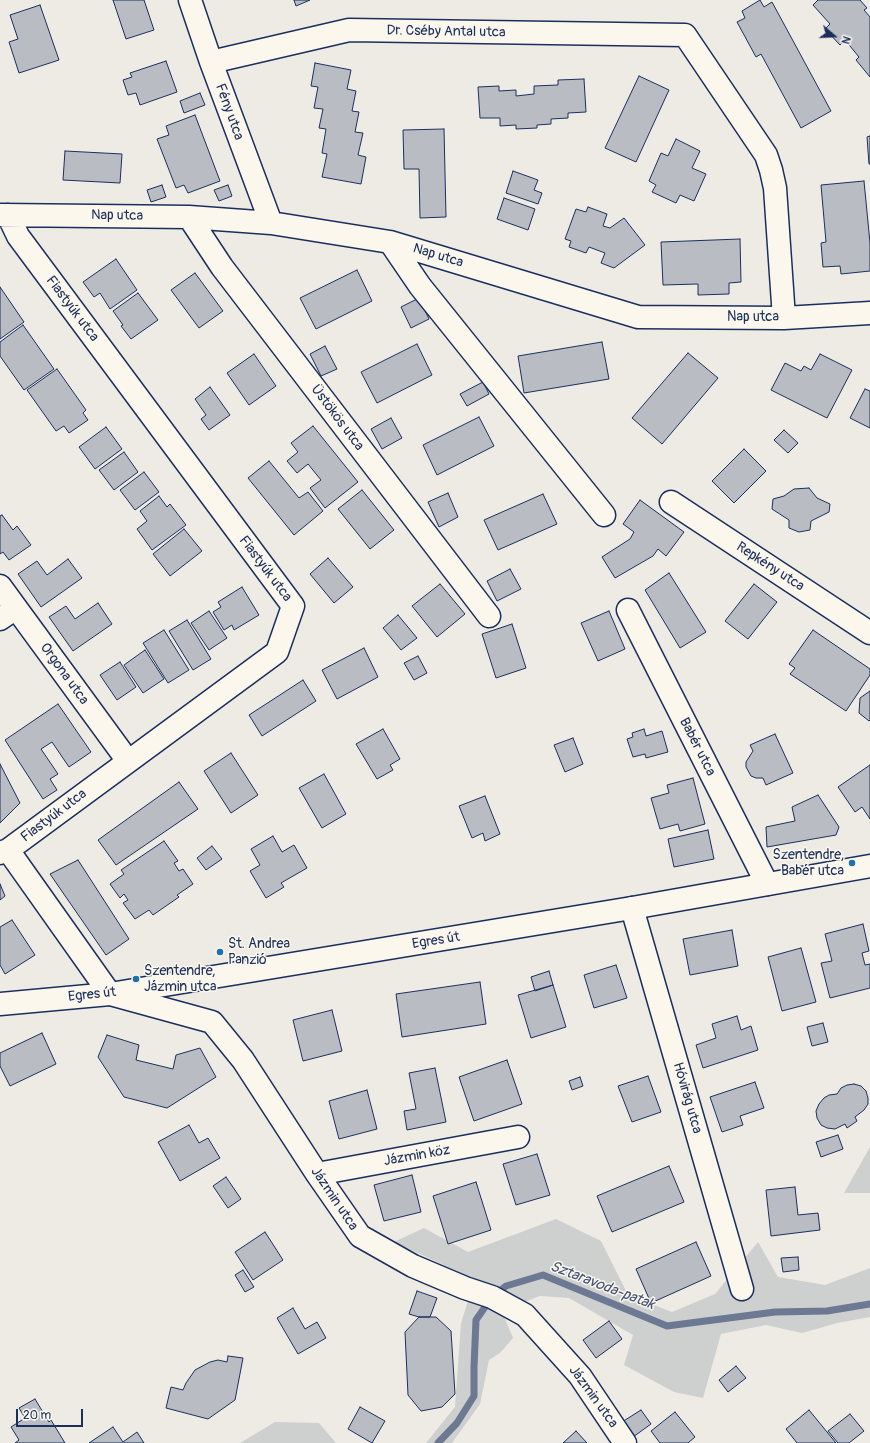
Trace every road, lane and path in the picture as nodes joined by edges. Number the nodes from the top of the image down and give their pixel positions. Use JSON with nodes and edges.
{"nodes":[{"id":1,"x":190,"y":0,"type":"edge"},
{"id":2,"x":211,"y":62,"type":"junction"},
{"id":3,"x":4,"y":215,"type":"edge"},
{"id":4,"x":189,"y":217,"type":"junction"},
{"id":5,"x":270,"y":223,"type":"junction"},
{"id":6,"x":390,"y":242,"type":"junction"},
{"id":7,"x":870,"y":313,"type":"edge"},
{"id":8,"x":784,"y":318,"type":"junction"},
{"id":9,"x":671,"y":502,"type":"dead end"},
{"id":10,"x":604,"y":515,"type":"dead end"},
{"id":11,"x":0,"y":586,"type":"edge"},
{"id":12,"x":628,"y":610,"type":"dead end"},
{"id":13,"x":8,"y":614,"type":"edge"},
{"id":14,"x":489,"y":616,"type":"dead end"},
{"id":15,"x":870,"y":633,"type":"edge"},
{"id":16,"x":128,"y":761,"type":"junction"},
{"id":17,"x":4,"y":852,"type":"edge"},
{"id":18,"x":869,"y":870,"type":"edge"},
{"id":19,"x":767,"y":884,"type":"junction"},
{"id":20,"x":632,"y":908,"type":"junction"},
{"id":21,"x":110,"y":994,"type":"junction"},
{"id":22,"x":0,"y":1004,"type":"edge"},
{"id":23,"x":518,"y":1137,"type":"dead end"},
{"id":24,"x":317,"y":1174,"type":"junction"},
{"id":25,"x":742,"y":1289,"type":"dead end"},
{"id":26,"x":625,"y":1443,"type":"edge"}],
"edges":[{"from":1,"to":2,"type":"street","name":"Fény utca"},
{"from":2,"to":5,"type":"street","name":"Fény utca"},
{"from":2,"to":8,"type":"street","name":"Dr. Cséby Antal utca"},
{"from":3,"to":4,"type":"street","name":"Nap utca"},
{"from":3,"to":16,"type":"street","name":"Fiastyúk utca"},
{"from":4,"to":5,"type":"street","name":"Nap utca"},
{"from":4,"to":14,"type":"street","name":"Üstökös utca"},
{"from":5,"to":6,"type":"street","name":"Nap utca"},
{"from":6,"to":8,"type":"street","name":"Nap utca"},
{"from":6,"to":10,"type":"street"},
{"from":7,"to":8,"type":"street","name":"Nap utca"},
{"from":9,"to":15,"type":"street","name":"Repkény utca"},
{"from":11,"to":13,"type":"street","name":"Orgona utca"},
{"from":12,"to":19,"type":"street","name":"Babér utca"},
{"from":13,"to":16,"type":"street","name":"Orgona utca"},
{"from":16,"to":17,"type":"street","name":"Fiastyúk utca"},
{"from":17,"to":21,"type":"street"},
{"from":18,"to":19,"type":"street","name":"Egres út"},
{"from":19,"to":20,"type":"street","name":"Egres út"},
{"from":20,"to":21,"type":"street","name":"Egres út"},
{"from":20,"to":25,"type":"street","name":"Hóvirág utca"},
{"from":21,"to":22,"type":"street","name":"Egres út"},
{"from":21,"to":24,"type":"street","name":"Jázmin utca"},
{"from":23,"to":24,"type":"street","name":"Jázmin köz"},
{"from":24,"to":26,"type":"street","name":"Jázmin utca"}]}
